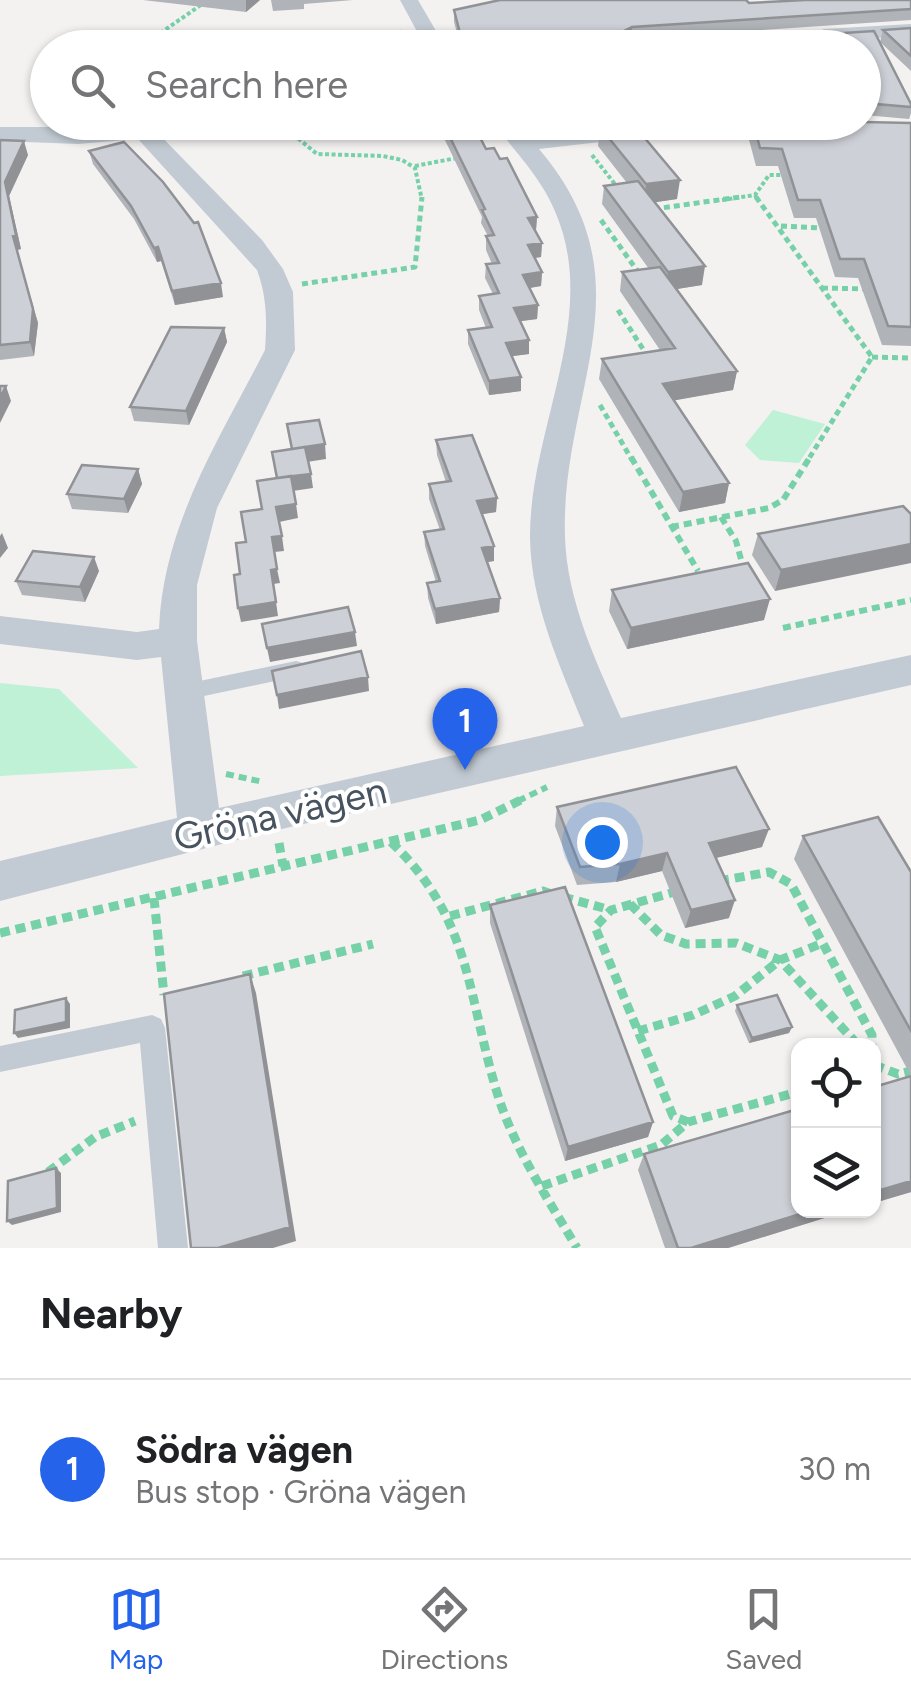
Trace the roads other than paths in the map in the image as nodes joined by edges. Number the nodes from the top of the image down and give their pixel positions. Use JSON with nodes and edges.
{"nodes":[{"id":1,"x":409,"y":0,"type":"edge"},
{"id":2,"x":426,"y":30,"type":"edge"},
{"id":3,"x":911,"y":30,"type":"edge"},
{"id":4,"x":881,"y":32,"type":"edge"},
{"id":5,"x":0,"y":134,"type":"edge"},
{"id":6,"x":30,"y":135,"type":"edge"},
{"id":7,"x":163,"y":140,"type":"edge"},
{"id":8,"x":519,"y":140,"type":"edge"},
{"id":9,"x":0,"y":630,"type":"edge"},
{"id":10,"x":178,"y":641,"type":"junction"},
{"id":11,"x":317,"y":665,"type":"edge"},
{"id":12,"x":911,"y":670,"type":"edge"},
{"id":13,"x":185,"y":692,"type":"junction"},
{"id":14,"x":610,"y":739,"type":"junction"},
{"id":15,"x":200,"y":832,"type":"junction"},
{"id":16,"x":0,"y":881,"type":"edge"},
{"id":17,"x":0,"y":1059,"type":"edge"},
{"id":18,"x":173,"y":1248,"type":"edge"}],
"edges":[{"from":1,"to":2,"type":"street"},
{"from":3,"to":4,"type":"street"},
{"from":5,"to":6,"type":"street"},
{"from":7,"to":10,"type":"street"},
{"from":8,"to":14,"type":"street"},
{"from":9,"to":10,"type":"street"},
{"from":10,"to":13,"type":"street"},
{"from":11,"to":13,"type":"lane"},
{"from":12,"to":14,"type":"street","name":"Gröna vägen"},
{"from":13,"to":15,"type":"street"},
{"from":14,"to":15,"type":"street","name":"Gröna vägen"},
{"from":15,"to":16,"type":"street","name":"Gröna vägen"},
{"from":17,"to":18,"type":"lane"}]}
